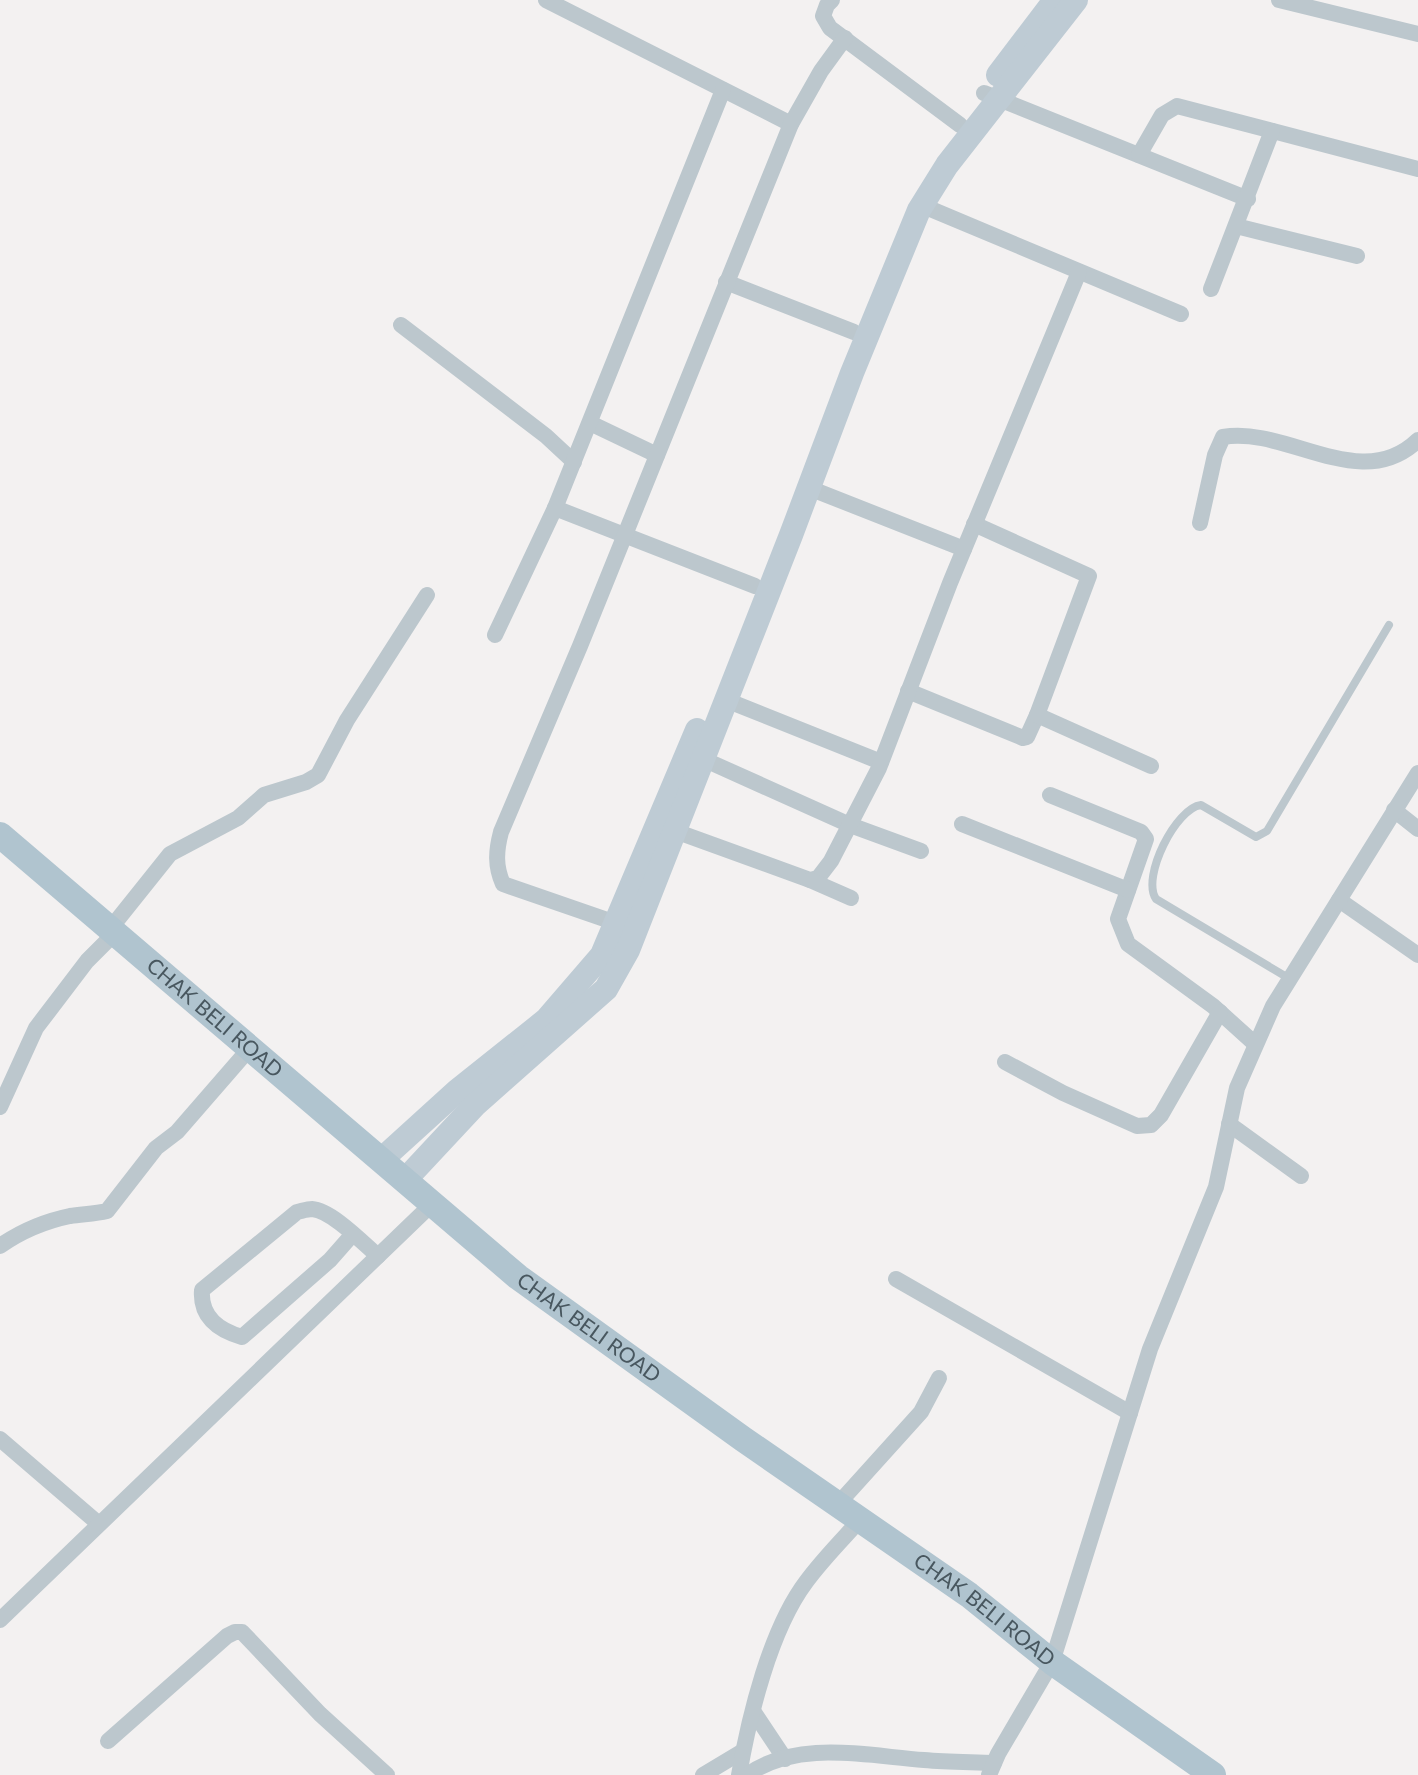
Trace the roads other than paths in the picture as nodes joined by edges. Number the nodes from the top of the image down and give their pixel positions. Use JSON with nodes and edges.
{"nodes":[{"id":1,"x":546,"y":0,"type":"edge"},
{"id":2,"x":832,"y":0,"type":"edge"},
{"id":3,"x":1055,"y":0,"type":"edge"},
{"id":4,"x":1077,"y":0,"type":"edge"},
{"id":5,"x":1279,"y":0,"type":"edge"},
{"id":6,"x":576,"y":7,"type":"edge"},
{"id":7,"x":1418,"y":34,"type":"edge"},
{"id":8,"x":845,"y":38,"type":"junction"},
{"id":9,"x":723,"y":90,"type":"junction"},
{"id":10,"x":992,"y":96,"type":"junction"},
{"id":11,"x":791,"y":124,"type":"junction"},
{"id":12,"x":960,"y":124,"type":"junction"},
{"id":13,"x":1272,"y":131,"type":"junction"},
{"id":14,"x":1139,"y":155,"type":"junction"},
{"id":15,"x":1418,"y":169,"type":"edge"},
{"id":16,"x":1248,"y":199,"type":"junction"},
{"id":17,"x":921,"y":205,"type":"junction"},
{"id":18,"x":1236,"y":226,"type":"junction"},
{"id":19,"x":1357,"y":256,"type":"dead end"},
{"id":20,"x":1079,"y":272,"type":"junction"},
{"id":21,"x":726,"y":282,"type":"junction"},
{"id":22,"x":1211,"y":288,"type":"dead end"},
{"id":23,"x":1181,"y":314,"type":"dead end"},
{"id":24,"x":400,"y":325,"type":"dead end"},
{"id":25,"x":854,"y":332,"type":"junction"},
{"id":26,"x":590,"y":423,"type":"junction"},
{"id":27,"x":1418,"y":440,"type":"edge"},
{"id":28,"x":657,"y":455,"type":"junction"},
{"id":29,"x":574,"y":462,"type":"junction"},
{"id":30,"x":809,"y":488,"type":"junction"},
{"id":31,"x":555,"y":508,"type":"junction"},
{"id":32,"x":1200,"y":523,"type":"dead end"},
{"id":33,"x":974,"y":524,"type":"junction"},
{"id":34,"x":784,"y":532,"type":"junction"},
{"id":35,"x":625,"y":536,"type":"junction"},
{"id":36,"x":964,"y":549,"type":"junction"},
{"id":37,"x":755,"y":586,"type":"junction"},
{"id":38,"x":427,"y":596,"type":"dead end"},
{"id":39,"x":1389,"y":625,"type":"dead end"},
{"id":40,"x":495,"y":635,"type":"dead end"},
{"id":41,"x":908,"y":691,"type":"junction"},
{"id":42,"x":726,"y":700,"type":"junction"},
{"id":43,"x":1037,"y":715,"type":"junction"},
{"id":44,"x":703,"y":759,"type":"junction"},
{"id":45,"x":881,"y":762,"type":"junction"},
{"id":46,"x":1151,"y":766,"type":"dead end"},
{"id":47,"x":1418,"y":773,"type":"edge"},
{"id":48,"x":1050,"y":795,"type":"dead end"},
{"id":49,"x":1394,"y":810,"type":"junction"},
{"id":50,"x":962,"y":824,"type":"dead end"},
{"id":51,"x":850,"y":825,"type":"junction"},
{"id":52,"x":1418,"y":829,"type":"edge"},
{"id":53,"x":675,"y":831,"type":"junction"},
{"id":54,"x":0,"y":835,"type":"edge"},
{"id":55,"x":921,"y":851,"type":"dead end"},
{"id":56,"x":810,"y":880,"type":"junction"},
{"id":57,"x":1128,"y":890,"type":"junction"},
{"id":58,"x":851,"y":898,"type":"dead end"},
{"id":59,"x":1339,"y":900,"type":"junction"},
{"id":60,"x":616,"y":923,"type":"junction"},
{"id":61,"x":112,"y":931,"type":"junction"},
{"id":62,"x":1418,"y":955,"type":"edge"},
{"id":63,"x":1290,"y":979,"type":"junction"},
{"id":64,"x":1220,"y":1012,"type":"junction"},
{"id":65,"x":1254,"y":1043,"type":"junction"},
{"id":66,"x":250,"y":1048,"type":"junction"},
{"id":67,"x":1005,"y":1062,"type":"dead end"},
{"id":68,"x":0,"y":1107,"type":"edge"},
{"id":69,"x":1229,"y":1125,"type":"junction"},
{"id":70,"x":381,"y":1160,"type":"junction"},
{"id":71,"x":1300,"y":1176,"type":"dead end"},
{"id":72,"x":405,"y":1180,"type":"junction"},
{"id":73,"x":432,"y":1204,"type":"junction"},
{"id":74,"x":352,"y":1235,"type":"junction"},
{"id":75,"x":0,"y":1246,"type":"edge"},
{"id":76,"x":378,"y":1256,"type":"junction"},
{"id":77,"x":896,"y":1280,"type":"dead end"},
{"id":78,"x":939,"y":1378,"type":"dead end"},
{"id":79,"x":1130,"y":1413,"type":"junction"},
{"id":80,"x":0,"y":1439,"type":"edge"},
{"id":81,"x":837,"y":1504,"type":"junction"},
{"id":82,"x":860,"y":1520,"type":"junction"},
{"id":83,"x":99,"y":1524,"type":"junction"},
{"id":84,"x":0,"y":1620,"type":"edge"},
{"id":85,"x":1052,"y":1662,"type":"junction"},
{"id":86,"x":753,"y":1711,"type":"junction"},
{"id":87,"x":108,"y":1741,"type":"dead end"},
{"id":88,"x":743,"y":1751,"type":"junction"},
{"id":89,"x":785,"y":1759,"type":"junction"},
{"id":90,"x":992,"y":1769,"type":"edge"},
{"id":91,"x":387,"y":1775,"type":"edge"},
{"id":92,"x":703,"y":1775,"type":"edge"},
{"id":93,"x":739,"y":1775,"type":"edge"},
{"id":94,"x":747,"y":1775,"type":"edge"},
{"id":95,"x":1213,"y":1775,"type":"edge"}],
"edges":[{"from":1,"to":6,"type":"street"},
{"from":2,"to":8,"type":"street"},
{"from":3,"to":10,"type":"street"},
{"from":4,"to":10,"type":"street"},
{"from":5,"to":7,"type":"street"},
{"from":6,"to":9,"type":"street"},
{"from":8,"to":11,"type":"street"},
{"from":8,"to":12,"type":"street"},
{"from":9,"to":11,"type":"street"},
{"from":9,"to":26,"type":"street"},
{"from":10,"to":12,"type":"street"},
{"from":10,"to":14,"type":"street"},
{"from":10,"to":17,"type":"street"},
{"from":11,"to":21,"type":"street"},
{"from":12,"to":25,"type":"street"},
{"from":13,"to":14,"type":"street"},
{"from":13,"to":15,"type":"street"},
{"from":13,"to":16,"type":"street"},
{"from":14,"to":16,"type":"street"},
{"from":16,"to":18,"type":"street"},
{"from":17,"to":20,"type":"street"},
{"from":17,"to":30,"type":"street"},
{"from":18,"to":19,"type":"street"},
{"from":18,"to":22,"type":"street"},
{"from":20,"to":23,"type":"street"},
{"from":20,"to":33,"type":"street"},
{"from":21,"to":25,"type":"street"},
{"from":21,"to":28,"type":"street"},
{"from":24,"to":29,"type":"street"},
{"from":25,"to":34,"type":"street"},
{"from":26,"to":28,"type":"street"},
{"from":26,"to":29,"type":"street"},
{"from":27,"to":32,"type":"street"},
{"from":28,"to":35,"type":"street"},
{"from":29,"to":31,"type":"street"},
{"from":30,"to":34,"type":"street"},
{"from":30,"to":36,"type":"street"},
{"from":31,"to":35,"type":"street"},
{"from":31,"to":40,"type":"street"},
{"from":33,"to":36,"type":"street"},
{"from":33,"to":43,"type":"street"},
{"from":34,"to":37,"type":"street"},
{"from":34,"to":42,"type":"street"},
{"from":35,"to":37,"type":"street"},
{"from":35,"to":60,"type":"street"},
{"from":36,"to":41,"type":"street"},
{"from":37,"to":60,"type":"street"},
{"from":38,"to":61,"type":"street"},
{"from":39,"to":63,"type":"lane"},
{"from":41,"to":43,"type":"street"},
{"from":41,"to":45,"type":"street"},
{"from":42,"to":44,"type":"street"},
{"from":42,"to":45,"type":"street"},
{"from":43,"to":46,"type":"street"},
{"from":44,"to":51,"type":"street"},
{"from":44,"to":53,"type":"street"},
{"from":45,"to":51,"type":"street"},
{"from":47,"to":49,"type":"street"},
{"from":48,"to":57,"type":"street"},
{"from":49,"to":52,"type":"street"},
{"from":49,"to":59,"type":"street"},
{"from":50,"to":57,"type":"street"},
{"from":51,"to":55,"type":"street"},
{"from":51,"to":56,"type":"street"},
{"from":53,"to":56,"type":"street"},
{"from":53,"to":72,"type":"street"},
{"from":54,"to":61,"type":"main road","name":"CHAK BELI ROAD"},
{"from":56,"to":58,"type":"street"},
{"from":57,"to":64,"type":"street"},
{"from":59,"to":62,"type":"street"},
{"from":59,"to":63,"type":"street"},
{"from":60,"to":70,"type":"street"},
{"from":61,"to":66,"type":"main road","name":"CHAK BELI ROAD"},
{"from":61,"to":68,"type":"street"},
{"from":63,"to":65,"type":"street"},
{"from":64,"to":65,"type":"street"},
{"from":64,"to":67,"type":"street"},
{"from":65,"to":69,"type":"street"},
{"from":66,"to":70,"type":"main road","name":"CHAK BELI ROAD"},
{"from":66,"to":75,"type":"street"},
{"from":69,"to":71,"type":"street"},
{"from":69,"to":79,"type":"street"},
{"from":70,"to":72,"type":"main road","name":"CHAK BELI ROAD"},
{"from":72,"to":73,"type":"main road","name":"CHAK BELI ROAD"},
{"from":73,"to":76,"type":"street"},
{"from":73,"to":81,"type":"main road","name":"CHAK BELI ROAD"},
{"from":74,"to":74,"type":"street"},
{"from":74,"to":76,"type":"street"},
{"from":76,"to":83,"type":"street"},
{"from":77,"to":79,"type":"street"},
{"from":78,"to":81,"type":"street"},
{"from":79,"to":85,"type":"street"},
{"from":80,"to":83,"type":"street"},
{"from":81,"to":82,"type":"main road","name":"CHAK BELI ROAD"},
{"from":82,"to":85,"type":"main road","name":"CHAK BELI ROAD"},
{"from":82,"to":86,"type":"street"},
{"from":83,"to":84,"type":"street"},
{"from":85,"to":90,"type":"street"},
{"from":85,"to":95,"type":"main road","name":"CHAK BELI ROAD"},
{"from":86,"to":88,"type":"street"},
{"from":86,"to":89,"type":"street"},
{"from":87,"to":91,"type":"street"},
{"from":88,"to":92,"type":"street"},
{"from":88,"to":93,"type":"street"},
{"from":89,"to":90,"type":"street"},
{"from":89,"to":94,"type":"street"}]}
